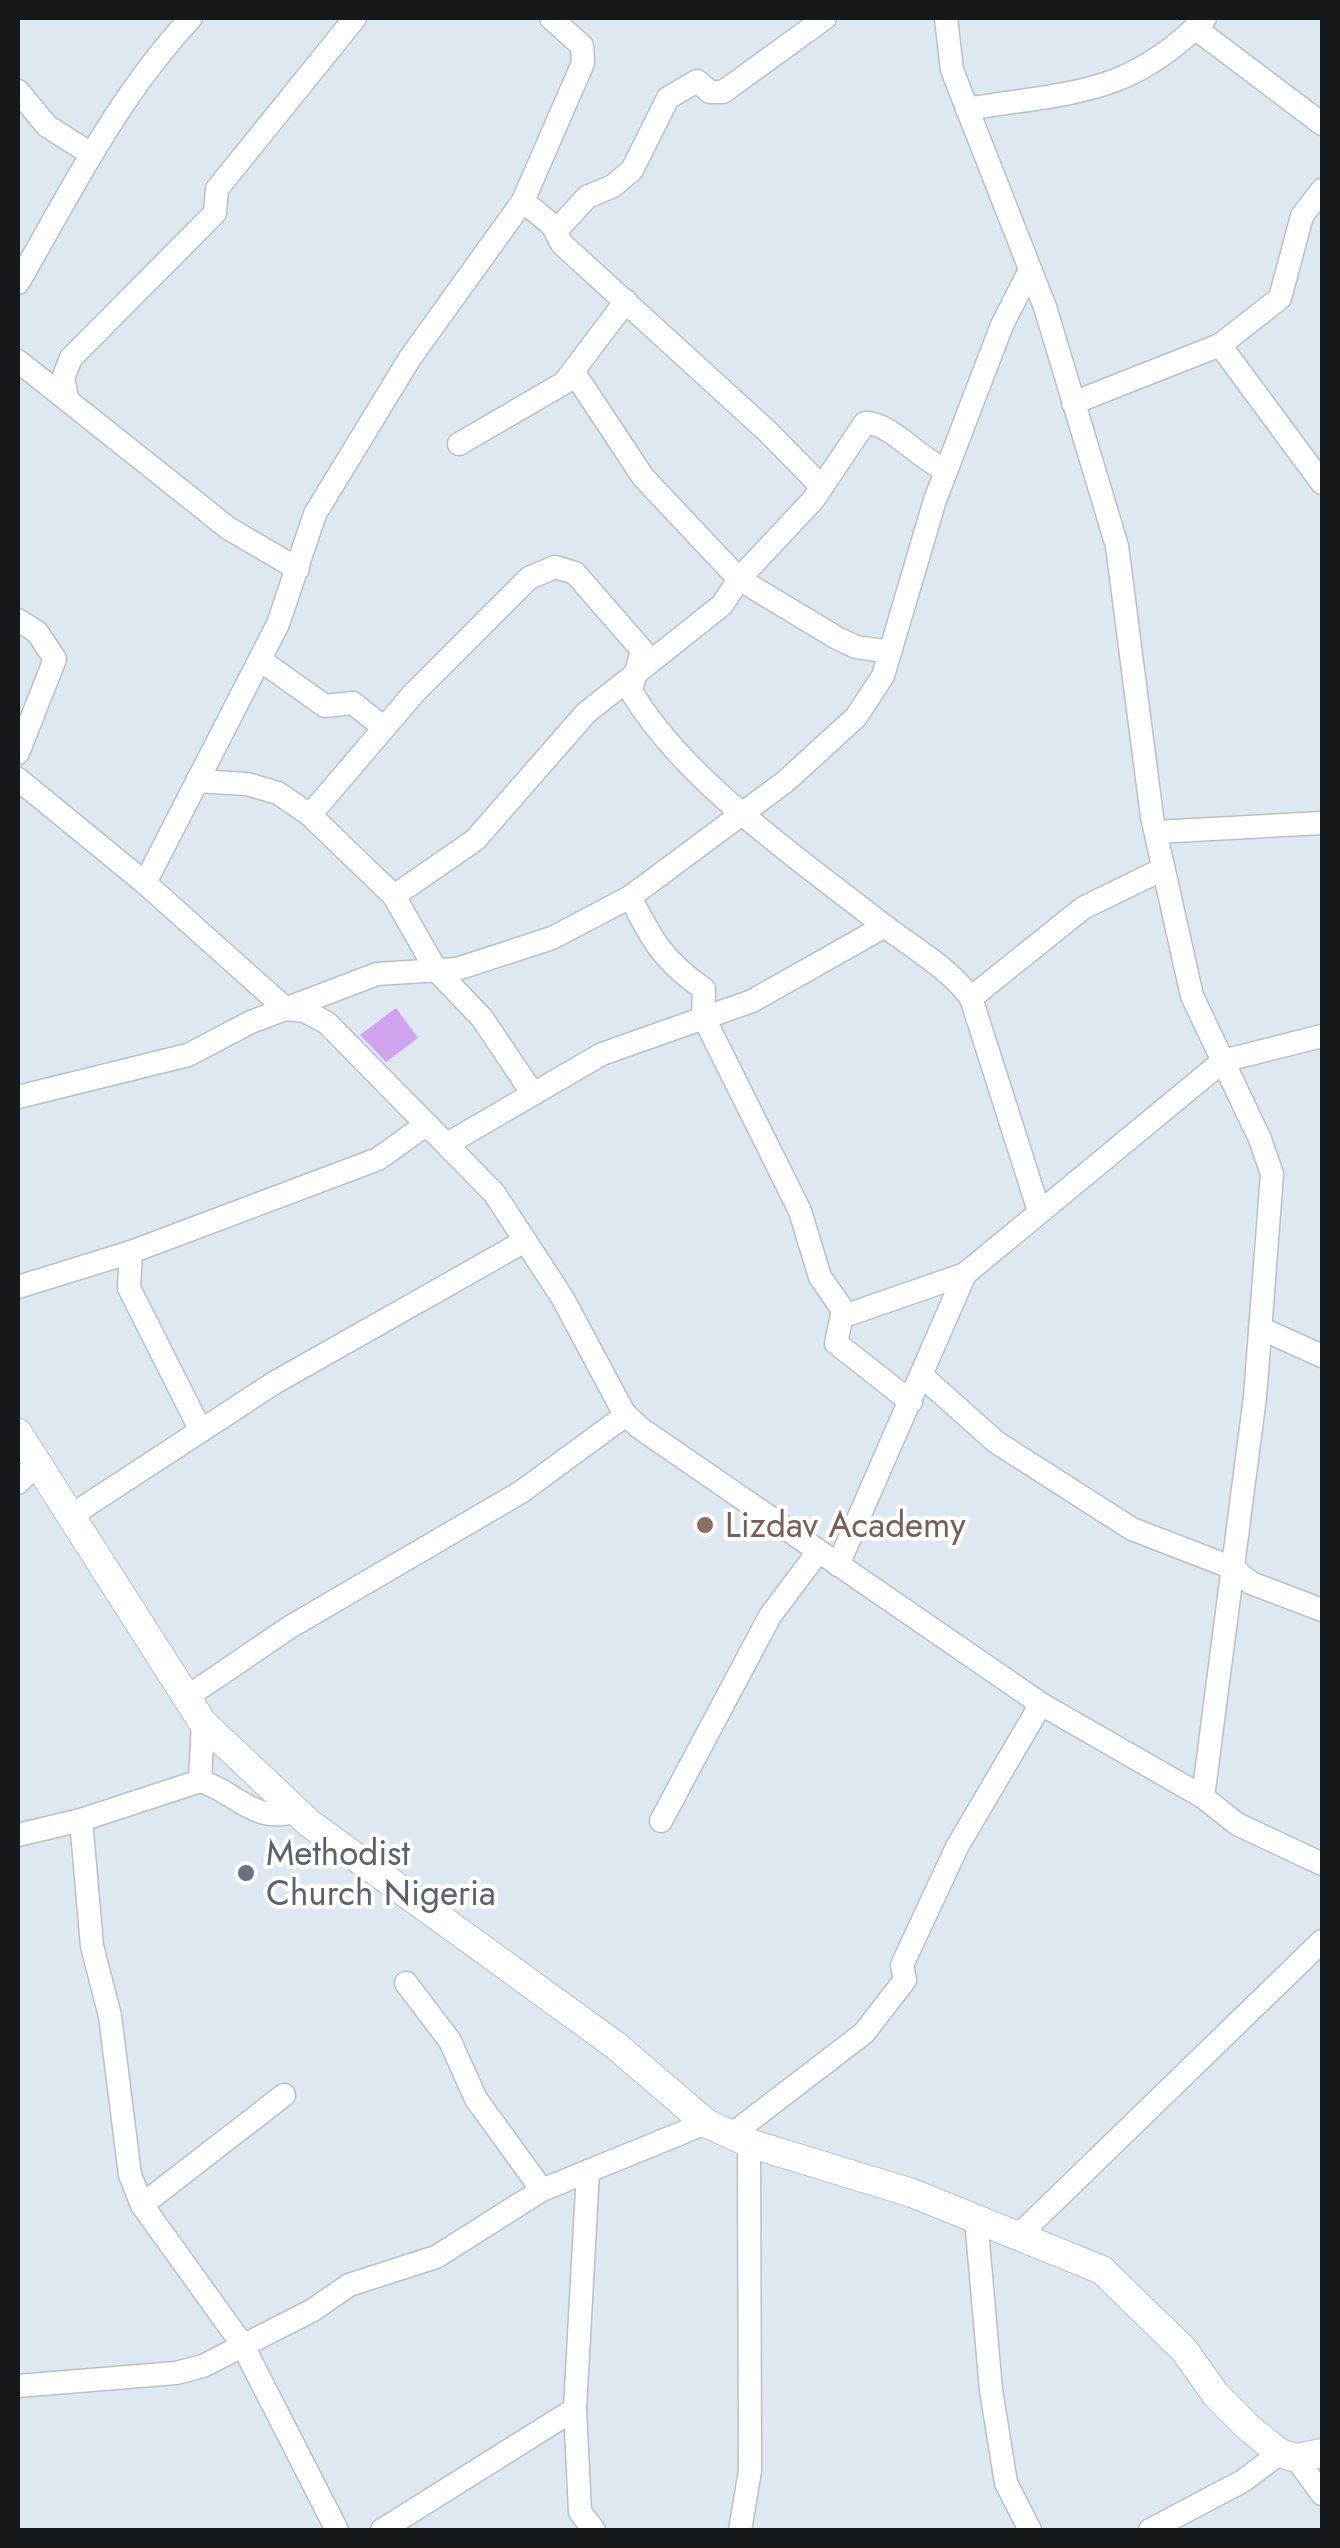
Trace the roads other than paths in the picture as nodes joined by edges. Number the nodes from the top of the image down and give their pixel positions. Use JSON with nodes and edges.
{"nodes":[{"id":1,"x":190,"y":18,"type":"edge"},
{"id":2,"x":355,"y":18,"type":"edge"},
{"id":3,"x":551,"y":18,"type":"edge"},
{"id":4,"x":825,"y":18,"type":"edge"},
{"id":5,"x":946,"y":18,"type":"edge"},
{"id":6,"x":1200,"y":22,"type":"edge"},
{"id":7,"x":18,"y":91,"type":"edge"},
{"id":8,"x":966,"y":108,"type":"junction"},
{"id":9,"x":1322,"y":124,"type":"edge"},
{"id":10,"x":91,"y":154,"type":"junction"},
{"id":11,"x":1322,"y":190,"type":"edge"},
{"id":12,"x":523,"y":201,"type":"junction"},
{"id":13,"x":556,"y":231,"type":"junction"},
{"id":14,"x":1030,"y":270,"type":"junction"},
{"id":15,"x":18,"y":283,"type":"edge"},
{"id":16,"x":626,"y":300,"type":"junction"},
{"id":17,"x":1220,"y":345,"type":"junction"},
{"id":18,"x":71,"y":358,"type":"junction"},
{"id":19,"x":20,"y":362,"type":"edge"},
{"id":20,"x":574,"y":372,"type":"junction"},
{"id":21,"x":67,"y":397,"type":"junction"},
{"id":22,"x":1074,"y":403,"type":"junction"},
{"id":23,"x":459,"y":444,"type":"dead end"},
{"id":24,"x":946,"y":470,"type":"junction"},
{"id":25,"x":1322,"y":483,"type":"edge"},
{"id":26,"x":822,"y":488,"type":"junction"},
{"id":27,"x":298,"y":569,"type":"junction"},
{"id":28,"x":739,"y":579,"type":"junction"},
{"id":29,"x":18,"y":620,"type":"edge"},
{"id":30,"x":890,"y":652,"type":"junction"},
{"id":31,"x":260,"y":660,"type":"junction"},
{"id":32,"x":632,"y":680,"type":"junction"},
{"id":33,"x":384,"y":728,"type":"junction"},
{"id":34,"x":18,"y":753,"type":"edge"},
{"id":35,"x":18,"y":781,"type":"edge"},
{"id":36,"x":197,"y":781,"type":"junction"},
{"id":37,"x":744,"y":813,"type":"junction"},
{"id":38,"x":310,"y":815,"type":"junction"},
{"id":39,"x":1322,"y":823,"type":"edge"},
{"id":40,"x":1156,"y":832,"type":"junction"},
{"id":41,"x":1163,"y":869,"type":"junction"},
{"id":42,"x":145,"y":883,"type":"junction"},
{"id":43,"x":394,"y":896,"type":"junction"},
{"id":44,"x":630,"y":897,"type":"junction"},
{"id":45,"x":885,"y":926,"type":"junction"},
{"id":46,"x":436,"y":970,"type":"junction"},
{"id":47,"x":971,"y":998,"type":"junction"},
{"id":48,"x":286,"y":1010,"type":"junction"},
{"id":49,"x":704,"y":1016,"type":"junction"},
{"id":50,"x":1322,"y":1036,"type":"edge"},
{"id":51,"x":1223,"y":1061,"type":"junction"},
{"id":52,"x":533,"y":1094,"type":"junction"},
{"id":53,"x":18,"y":1096,"type":"edge"},
{"id":54,"x":427,"y":1124,"type":"junction"},
{"id":55,"x":447,"y":1144,"type":"junction"},
{"id":56,"x":1039,"y":1211,"type":"junction"},
{"id":57,"x":525,"y":1241,"type":"junction"},
{"id":58,"x":131,"y":1252,"type":"junction"},
{"id":59,"x":965,"y":1274,"type":"junction"},
{"id":60,"x":18,"y":1288,"type":"edge"},
{"id":61,"x":844,"y":1316,"type":"junction"},
{"id":62,"x":1260,"y":1328,"type":"junction"},
{"id":63,"x":1322,"y":1356,"type":"edge"},
{"id":64,"x":922,"y":1376,"type":"junction"},
{"id":65,"x":910,"y":1402,"type":"junction"},
{"id":66,"x":626,"y":1415,"type":"junction"},
{"id":67,"x":201,"y":1430,"type":"junction"},
{"id":68,"x":18,"y":1433,"type":"edge"},
{"id":69,"x":38,"y":1462,"type":"junction"},
{"id":70,"x":18,"y":1482,"type":"edge"},
{"id":71,"x":72,"y":1515,"type":"junction"},
{"id":72,"x":828,"y":1559,"type":"junction"},
{"id":73,"x":1233,"y":1568,"type":"junction"},
{"id":74,"x":1322,"y":1610,"type":"edge"},
{"id":75,"x":188,"y":1697,"type":"junction"},
{"id":76,"x":1041,"y":1704,"type":"junction"},
{"id":77,"x":204,"y":1723,"type":"junction"},
{"id":78,"x":200,"y":1781,"type":"junction"},
{"id":79,"x":1203,"y":1797,"type":"junction"},
{"id":80,"x":296,"y":1811,"type":"junction"},
{"id":81,"x":80,"y":1820,"type":"junction"},
{"id":82,"x":661,"y":1821,"type":"dead end"},
{"id":83,"x":18,"y":1835,"type":"edge"},
{"id":84,"x":1322,"y":1864,"type":"edge"},
{"id":85,"x":1322,"y":1941,"type":"edge"},
{"id":86,"x":406,"y":1983,"type":"dead end"},
{"id":87,"x":284,"y":2095,"type":"dead end"},
{"id":88,"x":729,"y":2134,"type":"junction"},
{"id":89,"x":588,"y":2171,"type":"junction"},
{"id":90,"x":542,"y":2190,"type":"junction"},
{"id":91,"x":142,"y":2205,"type":"junction"},
{"id":92,"x":976,"y":2219,"type":"junction"},
{"id":93,"x":1018,"y":2236,"type":"junction"},
{"id":94,"x":242,"y":2344,"type":"junction"},
{"id":95,"x":18,"y":2386,"type":"edge"},
{"id":96,"x":575,"y":2409,"type":"junction"},
{"id":97,"x":1300,"y":2455,"type":"edge"},
{"id":98,"x":1322,"y":2494,"type":"edge"},
{"id":99,"x":337,"y":2530,"type":"edge"},
{"id":100,"x":382,"y":2530,"type":"edge"},
{"id":101,"x":594,"y":2530,"type":"edge"},
{"id":102,"x":740,"y":2530,"type":"edge"},
{"id":103,"x":1030,"y":2530,"type":"edge"},
{"id":104,"x":1150,"y":2530,"type":"edge"}],
"edges":[{"from":1,"to":10,"type":"street"},
{"from":2,"to":18,"type":"street"},
{"from":3,"to":12,"type":"street"},
{"from":4,"to":13,"type":"street"},
{"from":5,"to":8,"type":"street"},
{"from":6,"to":8,"type":"street"},
{"from":6,"to":9,"type":"street"},
{"from":7,"to":10,"type":"street"},
{"from":8,"to":14,"type":"street"},
{"from":10,"to":15,"type":"street"},
{"from":11,"to":17,"type":"street"},
{"from":12,"to":13,"type":"street"},
{"from":12,"to":27,"type":"street"},
{"from":13,"to":16,"type":"street"},
{"from":14,"to":22,"type":"street"},
{"from":14,"to":24,"type":"street"},
{"from":16,"to":20,"type":"street"},
{"from":16,"to":26,"type":"street"},
{"from":17,"to":22,"type":"street"},
{"from":17,"to":25,"type":"street"},
{"from":18,"to":19,"type":"street"},
{"from":18,"to":21,"type":"street"},
{"from":19,"to":21,"type":"street"},
{"from":20,"to":23,"type":"street"},
{"from":20,"to":28,"type":"street"},
{"from":21,"to":27,"type":"street"},
{"from":22,"to":40,"type":"street"},
{"from":24,"to":26,"type":"street"},
{"from":24,"to":30,"type":"street"},
{"from":26,"to":28,"type":"street"},
{"from":27,"to":31,"type":"street"},
{"from":28,"to":30,"type":"street"},
{"from":28,"to":32,"type":"street"},
{"from":29,"to":34,"type":"street"},
{"from":30,"to":37,"type":"street"},
{"from":31,"to":33,"type":"street"},
{"from":31,"to":36,"type":"street"},
{"from":32,"to":33,"type":"street"},
{"from":32,"to":37,"type":"street"},
{"from":32,"to":43,"type":"street"},
{"from":33,"to":38,"type":"street"},
{"from":35,"to":42,"type":"street"},
{"from":36,"to":38,"type":"street"},
{"from":36,"to":42,"type":"street"},
{"from":37,"to":44,"type":"street"},
{"from":37,"to":45,"type":"street"},
{"from":38,"to":43,"type":"street"},
{"from":39,"to":40,"type":"street"},
{"from":40,"to":41,"type":"street"},
{"from":41,"to":47,"type":"street"},
{"from":41,"to":51,"type":"street"},
{"from":42,"to":48,"type":"street"},
{"from":43,"to":46,"type":"street"},
{"from":44,"to":46,"type":"street"},
{"from":44,"to":49,"type":"street"},
{"from":45,"to":47,"type":"street"},
{"from":45,"to":49,"type":"street"},
{"from":46,"to":48,"type":"street"},
{"from":46,"to":52,"type":"street"},
{"from":47,"to":56,"type":"street"},
{"from":48,"to":53,"type":"street"},
{"from":48,"to":54,"type":"street"},
{"from":49,"to":52,"type":"street"},
{"from":49,"to":61,"type":"street"},
{"from":50,"to":51,"type":"street"},
{"from":51,"to":56,"type":"street"},
{"from":51,"to":62,"type":"street"},
{"from":52,"to":55,"type":"street"},
{"from":54,"to":55,"type":"street"},
{"from":54,"to":58,"type":"street"},
{"from":55,"to":57,"type":"street"},
{"from":56,"to":59,"type":"street"},
{"from":57,"to":66,"type":"street"},
{"from":57,"to":67,"type":"street"},
{"from":58,"to":60,"type":"street"},
{"from":58,"to":67,"type":"street"},
{"from":59,"to":61,"type":"street"},
{"from":59,"to":64,"type":"street"},
{"from":61,"to":65,"type":"street"},
{"from":62,"to":63,"type":"street"},
{"from":62,"to":73,"type":"street"},
{"from":64,"to":65,"type":"street"},
{"from":64,"to":73,"type":"street"},
{"from":65,"to":72,"type":"street"},
{"from":66,"to":72,"type":"street"},
{"from":66,"to":75,"type":"street"},
{"from":67,"to":71,"type":"street"},
{"from":68,"to":69,"type":"street"},
{"from":69,"to":70,"type":"street"},
{"from":69,"to":71,"type":"street"},
{"from":71,"to":75,"type":"street"},
{"from":72,"to":76,"type":"street"},
{"from":72,"to":82,"type":"street"},
{"from":73,"to":74,"type":"street"},
{"from":73,"to":79,"type":"street"},
{"from":75,"to":77,"type":"street"},
{"from":76,"to":79,"type":"street"},
{"from":76,"to":88,"type":"street"},
{"from":77,"to":78,"type":"street"},
{"from":77,"to":80,"type":"street"},
{"from":78,"to":80,"type":"street"},
{"from":78,"to":81,"type":"street"},
{"from":79,"to":84,"type":"street"},
{"from":80,"to":88,"type":"street"},
{"from":81,"to":83,"type":"street"},
{"from":81,"to":91,"type":"street"},
{"from":85,"to":93,"type":"street"},
{"from":86,"to":90,"type":"street"},
{"from":87,"to":91,"type":"street"},
{"from":88,"to":89,"type":"street"},
{"from":88,"to":92,"type":"street"},
{"from":88,"to":102,"type":"street"},
{"from":89,"to":90,"type":"street"},
{"from":89,"to":96,"type":"street"},
{"from":90,"to":94,"type":"street"},
{"from":91,"to":94,"type":"street"},
{"from":92,"to":93,"type":"street"},
{"from":92,"to":103,"type":"street"},
{"from":93,"to":97,"type":"street"},
{"from":94,"to":95,"type":"street"},
{"from":94,"to":99,"type":"street"},
{"from":96,"to":100,"type":"street"},
{"from":96,"to":101,"type":"street"},
{"from":97,"to":98,"type":"street"},
{"from":97,"to":104,"type":"street"}]}
